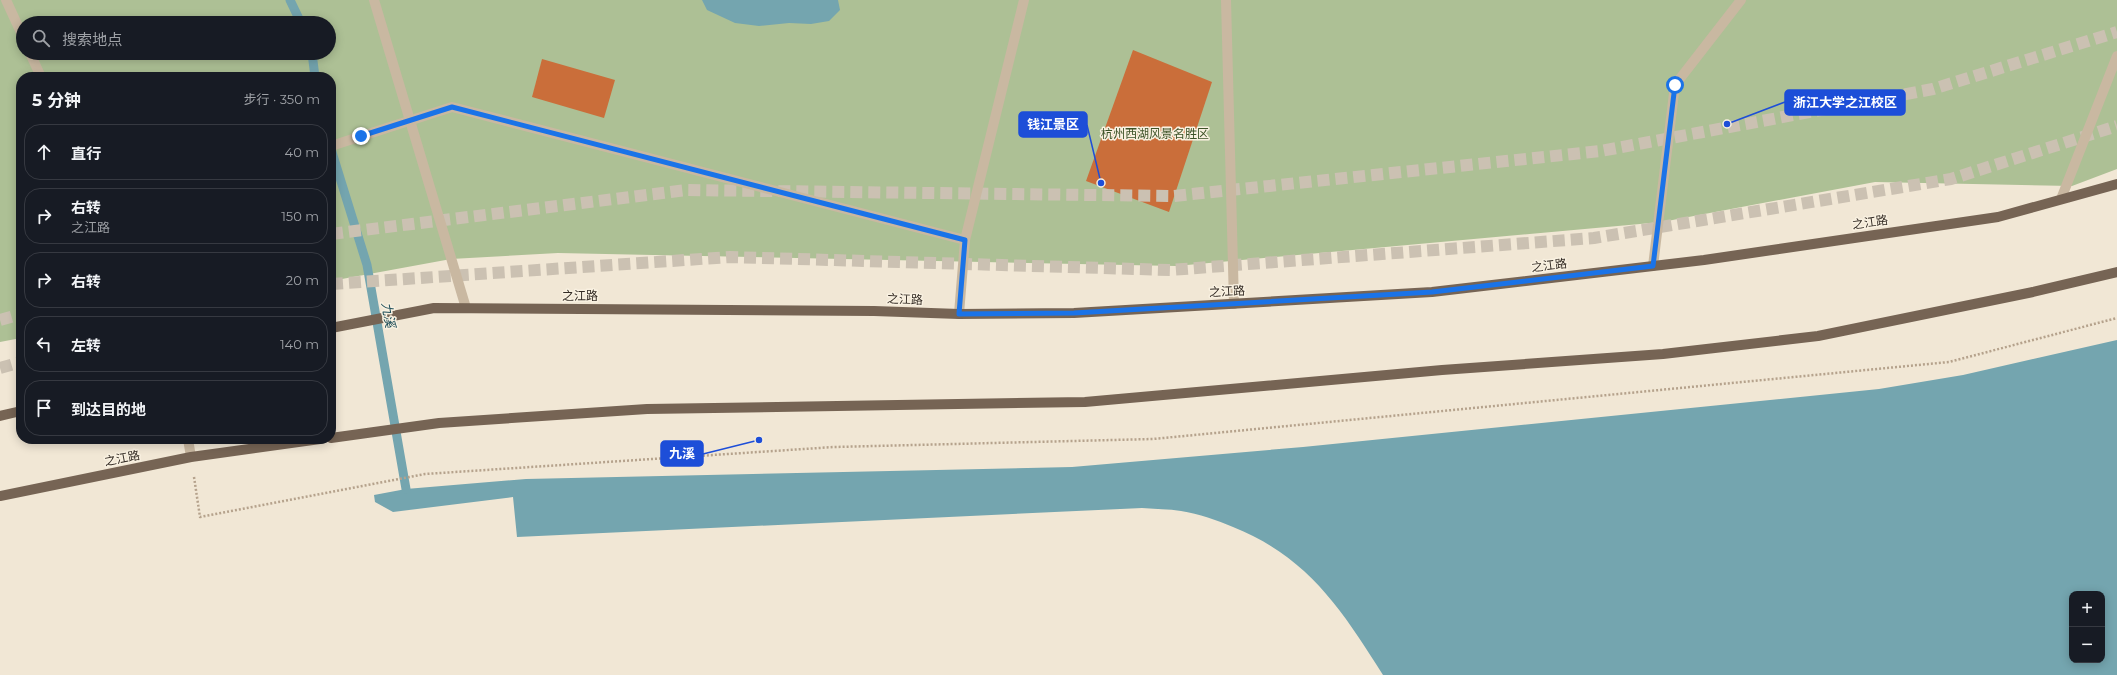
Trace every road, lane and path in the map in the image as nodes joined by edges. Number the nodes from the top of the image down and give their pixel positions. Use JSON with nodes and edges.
{"nodes":[{"id":1,"x":6,"y":0,"type":"edge"},
{"id":2,"x":374,"y":0,"type":"edge"},
{"id":3,"x":1024,"y":0,"type":"edge"},
{"id":4,"x":1226,"y":0,"type":"edge"},
{"id":5,"x":1741,"y":0,"type":"edge"},
{"id":6,"x":16,"y":22,"type":"edge"},
{"id":7,"x":2117,"y":56,"type":"edge"},
{"id":8,"x":33,"y":60,"type":"edge"},
{"id":9,"x":39,"y":72,"type":"edge"},
{"id":10,"x":336,"y":144,"type":"edge"},
{"id":11,"x":2117,"y":184,"type":"edge"},
{"id":12,"x":2062,"y":199,"type":"junction"},
{"id":13,"x":965,"y":240,"type":"junction"},
{"id":14,"x":1653,"y":266,"type":"junction"},
{"id":15,"x":2117,"y":272,"type":"edge"},
{"id":16,"x":1234,"y":304,"type":"junction"},
{"id":17,"x":466,"y":308,"type":"junction"},
{"id":18,"x":959,"y":314,"type":"junction"},
{"id":19,"x":2117,"y":318,"type":"edge"},
{"id":20,"x":336,"y":327,"type":"edge"},
{"id":21,"x":16,"y":412,"type":"edge"},
{"id":22,"x":0,"y":416,"type":"edge"},
{"id":23,"x":336,"y":437,"type":"edge"},
{"id":24,"x":189,"y":444,"type":"edge"},
{"id":25,"x":284,"y":444,"type":"edge"},
{"id":26,"x":191,"y":457,"type":"junction"},
{"id":27,"x":0,"y":496,"type":"edge"}],
"edges":[{"from":1,"to":6,"type":"street"},
{"from":2,"to":17,"type":"street"},
{"from":3,"to":13,"type":"street"},
{"from":4,"to":16,"type":"street"},
{"from":5,"to":14,"type":"street"},
{"from":7,"to":12,"type":"street"},
{"from":8,"to":9,"type":"street"},
{"from":10,"to":13,"type":"street"},
{"from":11,"to":12,"type":"main road","name":"之江路"},
{"from":12,"to":14,"type":"main road","name":"之江路"},
{"from":13,"to":18,"type":"street"},
{"from":14,"to":16,"type":"main road","name":"之江路"},
{"from":15,"to":23,"type":"main road"},
{"from":16,"to":18,"type":"main road","name":"之江路"},
{"from":17,"to":18,"type":"main road","name":"之江路"},
{"from":17,"to":20,"type":"main road","name":"之江路"},
{"from":19,"to":26,"type":"path"},
{"from":21,"to":22,"type":"main road"},
{"from":24,"to":26,"type":"street"},
{"from":25,"to":26,"type":"main road","name":"之江路"},
{"from":26,"to":27,"type":"main road","name":"之江路"}]}
